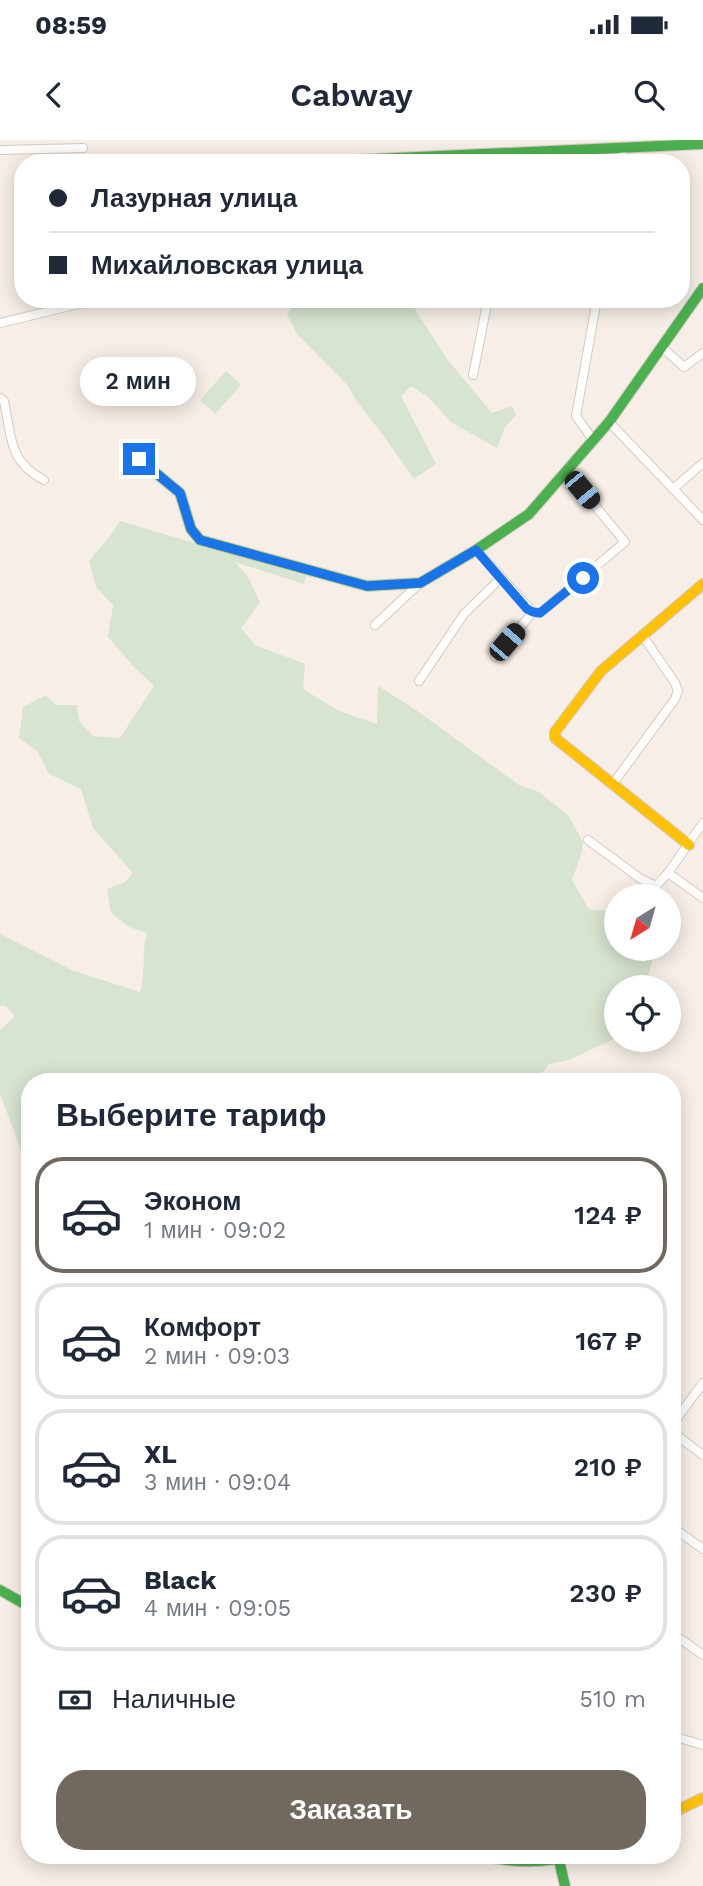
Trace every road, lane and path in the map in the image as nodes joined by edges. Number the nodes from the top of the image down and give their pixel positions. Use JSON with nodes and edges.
{"nodes":[{"id":1,"x":703,"y":144,"type":"edge"},
{"id":2,"x":624,"y":147,"type":"junction"},
{"id":3,"x":83,"y":148,"type":"dead end"},
{"id":4,"x":0,"y":150,"type":"edge"},
{"id":5,"x":556,"y":154,"type":"edge"},
{"id":6,"x":623,"y":154,"type":"edge"},
{"id":7,"x":703,"y":288,"type":"edge"},
{"id":8,"x":690,"y":306,"type":"edge"},
{"id":9,"x":62,"y":308,"type":"edge"},
{"id":10,"x":486,"y":308,"type":"edge"},
{"id":11,"x":595,"y":308,"type":"edge"},
{"id":12,"x":689,"y":308,"type":"edge"},
{"id":13,"x":0,"y":323,"type":"edge"},
{"id":14,"x":662,"y":346,"type":"junction"},
{"id":15,"x":703,"y":353,"type":"edge"},
{"id":16,"x":473,"y":375,"type":"dead end"},
{"id":17,"x":0,"y":398,"type":"edge"},
{"id":18,"x":609,"y":422,"type":"junction"},
{"id":19,"x":593,"y":440,"type":"junction"},
{"id":20,"x":139,"y":459,"type":"dead end"},
{"id":21,"x":703,"y":463,"type":"edge"},
{"id":22,"x":567,"y":472,"type":"junction"},
{"id":23,"x":44,"y":480,"type":"dead end"},
{"id":24,"x":673,"y":489,"type":"junction"},
{"id":25,"x":703,"y":520,"type":"edge"},
{"id":26,"x":476,"y":550,"type":"junction"},
{"id":27,"x":500,"y":579,"type":"junction"},
{"id":28,"x":420,"y":583,"type":"junction"},
{"id":29,"x":703,"y":584,"type":"edge"},
{"id":30,"x":533,"y":612,"type":"junction"},
{"id":31,"x":375,"y":625,"type":"dead end"},
{"id":32,"x":643,"y":635,"type":"junction"},
{"id":33,"x":495,"y":657,"type":"dead end"},
{"id":34,"x":419,"y":681,"type":"dead end"},
{"id":35,"x":612,"y":785,"type":"junction"},
{"id":36,"x":703,"y":823,"type":"edge"},
{"id":37,"x":588,"y":840,"type":"dead end"},
{"id":38,"x":689,"y":845,"type":"junction"},
{"id":39,"x":668,"y":873,"type":"junction"},
{"id":40,"x":703,"y":898,"type":"edge"},
{"id":41,"x":703,"y":1383,"type":"edge"},
{"id":42,"x":681,"y":1413,"type":"edge"},
{"id":43,"x":681,"y":1439,"type":"edge"},
{"id":44,"x":703,"y":1455,"type":"edge"},
{"id":45,"x":681,"y":1533,"type":"edge"},
{"id":46,"x":703,"y":1549,"type":"edge"},
{"id":47,"x":0,"y":1590,"type":"edge"},
{"id":48,"x":21,"y":1602,"type":"edge"},
{"id":49,"x":681,"y":1639,"type":"edge"},
{"id":50,"x":703,"y":1655,"type":"edge"},
{"id":51,"x":681,"y":1739,"type":"edge"},
{"id":52,"x":703,"y":1745,"type":"edge"},
{"id":53,"x":703,"y":1798,"type":"edge"},
{"id":54,"x":681,"y":1809,"type":"edge"},
{"id":55,"x":560,"y":1864,"type":"edge"},
{"id":56,"x":565,"y":1886,"type":"edge"}],
"edges":[{"from":1,"to":2,"type":"street"},
{"from":2,"to":5,"type":"street"},
{"from":2,"to":6,"type":"street"},
{"from":3,"to":4,"type":"street"},
{"from":7,"to":8,"type":"street"},
{"from":9,"to":13,"type":"street"},
{"from":10,"to":16,"type":"street"},
{"from":11,"to":19,"type":"street"},
{"from":12,"to":14,"type":"street"},
{"from":14,"to":15,"type":"street"},
{"from":14,"to":18,"type":"street"},
{"from":17,"to":23,"type":"street"},
{"from":18,"to":19,"type":"street"},
{"from":18,"to":24,"type":"street"},
{"from":19,"to":22,"type":"street"},
{"from":20,"to":28,"type":"street"},
{"from":21,"to":24,"type":"street"},
{"from":22,"to":26,"type":"street"},
{"from":22,"to":30,"type":"street"},
{"from":24,"to":25,"type":"street"},
{"from":26,"to":27,"type":"street"},
{"from":26,"to":28,"type":"street"},
{"from":27,"to":30,"type":"street"},
{"from":27,"to":34,"type":"street"},
{"from":28,"to":31,"type":"street"},
{"from":29,"to":32,"type":"street"},
{"from":30,"to":33,"type":"street"},
{"from":32,"to":35,"type":"street"},
{"from":32,"to":35,"type":"street"},
{"from":35,"to":38,"type":"street"},
{"from":36,"to":38,"type":"street"},
{"from":37,"to":39,"type":"street"},
{"from":38,"to":39,"type":"street"},
{"from":39,"to":40,"type":"street"},
{"from":41,"to":42,"type":"street"},
{"from":43,"to":44,"type":"street"},
{"from":45,"to":46,"type":"street"},
{"from":47,"to":48,"type":"street"},
{"from":49,"to":50,"type":"street"},
{"from":51,"to":52,"type":"street"},
{"from":53,"to":54,"type":"street"},
{"from":55,"to":56,"type":"street"}]}
